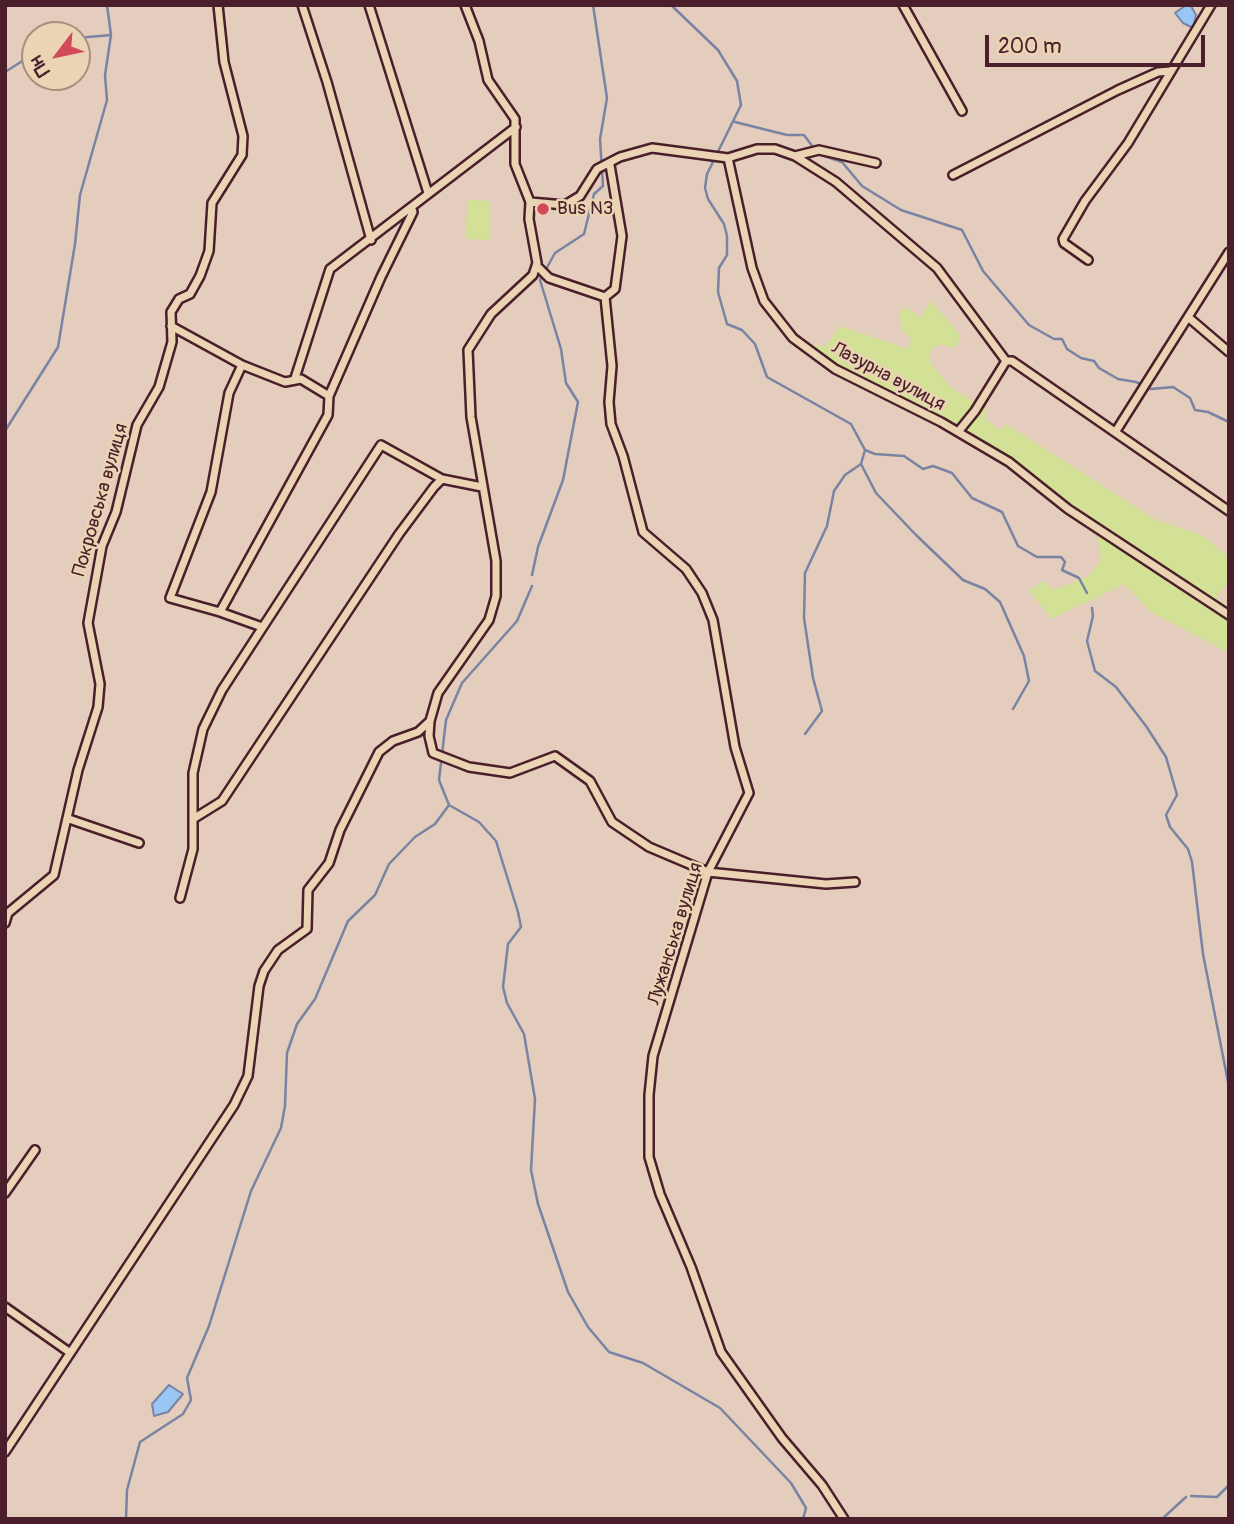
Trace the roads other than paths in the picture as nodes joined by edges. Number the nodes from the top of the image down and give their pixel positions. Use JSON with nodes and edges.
{"nodes":[{"id":1,"x":218,"y":5,"type":"edge"},
{"id":2,"x":302,"y":5,"type":"edge"},
{"id":3,"x":369,"y":5,"type":"edge"},
{"id":4,"x":465,"y":5,"type":"edge"},
{"id":5,"x":903,"y":5,"type":"edge"},
{"id":6,"x":1211,"y":5,"type":"edge"},
{"id":7,"x":1171,"y":71,"type":"junction"},
{"id":8,"x":962,"y":111,"type":"dead end"},
{"id":9,"x":516,"y":127,"type":"junction"},
{"id":10,"x":795,"y":156,"type":"junction"},
{"id":11,"x":724,"y":157,"type":"junction"},
{"id":12,"x":876,"y":163,"type":"dead end"},
{"id":13,"x":608,"y":165,"type":"junction"},
{"id":14,"x":953,"y":175,"type":"dead end"},
{"id":15,"x":428,"y":193,"type":"junction"},
{"id":16,"x":530,"y":202,"type":"junction"},
{"id":17,"x":412,"y":209,"type":"junction"},
{"id":18,"x":370,"y":240,"type":"junction"},
{"id":19,"x":1229,"y":252,"type":"edge"},
{"id":20,"x":1088,"y":260,"type":"dead end"},
{"id":21,"x":539,"y":269,"type":"junction"},
{"id":22,"x":605,"y":297,"type":"junction"},
{"id":23,"x":1188,"y":317,"type":"junction"},
{"id":24,"x":171,"y":326,"type":"junction"},
{"id":25,"x":1229,"y":352,"type":"edge"},
{"id":26,"x":1006,"y":361,"type":"junction"},
{"id":27,"x":242,"y":365,"type":"junction"},
{"id":28,"x":295,"y":378,"type":"junction"},
{"id":29,"x":329,"y":396,"type":"junction"},
{"id":30,"x":1116,"y":431,"type":"junction"},
{"id":31,"x":958,"y":432,"type":"junction"},
{"id":32,"x":442,"y":479,"type":"junction"},
{"id":33,"x":482,"y":487,"type":"junction"},
{"id":34,"x":1229,"y":512,"type":"edge"},
{"id":35,"x":220,"y":612,"type":"junction"},
{"id":36,"x":1229,"y":615,"type":"edge"},
{"id":37,"x":262,"y":627,"type":"junction"},
{"id":38,"x":430,"y":721,"type":"junction"},
{"id":39,"x":69,"y":819,"type":"junction"},
{"id":40,"x":193,"y":819,"type":"junction"},
{"id":41,"x":139,"y":843,"type":"dead end"},
{"id":42,"x":708,"y":872,"type":"junction"},
{"id":43,"x":855,"y":882,"type":"dead end"},
{"id":44,"x":180,"y":898,"type":"dead end"},
{"id":45,"x":5,"y":923,"type":"edge"},
{"id":46,"x":36,"y":1150,"type":"dead end"},
{"id":47,"x":5,"y":1193,"type":"edge"},
{"id":48,"x":5,"y":1307,"type":"edge"},
{"id":49,"x":69,"y":1352,"type":"junction"},
{"id":50,"x":5,"y":1452,"type":"edge"},
{"id":51,"x":844,"y":1519,"type":"edge"}],
"edges":[{"from":1,"to":24,"type":"street","name":"Покровська вулиця"},
{"from":2,"to":18,"type":"street"},
{"from":3,"to":15,"type":"street"},
{"from":4,"to":9,"type":"street"},
{"from":5,"to":8,"type":"street"},
{"from":6,"to":7,"type":"street"},
{"from":7,"to":14,"type":"street"},
{"from":7,"to":20,"type":"street"},
{"from":9,"to":15,"type":"street"},
{"from":9,"to":16,"type":"street"},
{"from":10,"to":11,"type":"street"},
{"from":10,"to":12,"type":"street"},
{"from":10,"to":26,"type":"street"},
{"from":11,"to":13,"type":"street"},
{"from":11,"to":31,"type":"street","name":"Лазурна вулиця"},
{"from":13,"to":16,"type":"street"},
{"from":13,"to":22,"type":"street"},
{"from":15,"to":17,"type":"street"},
{"from":16,"to":21,"type":"street"},
{"from":17,"to":18,"type":"street"},
{"from":17,"to":29,"type":"street"},
{"from":18,"to":28,"type":"street"},
{"from":19,"to":23,"type":"street"},
{"from":21,"to":22,"type":"street"},
{"from":21,"to":33,"type":"street"},
{"from":22,"to":42,"type":"street","name":"Лужанська вулиця"},
{"from":23,"to":25,"type":"street"},
{"from":23,"to":30,"type":"street"},
{"from":24,"to":27,"type":"street"},
{"from":24,"to":39,"type":"street","name":"Покровська вулиця"},
{"from":26,"to":30,"type":"street"},
{"from":26,"to":31,"type":"street","name":"Лазурна вулиця"},
{"from":27,"to":28,"type":"street"},
{"from":27,"to":35,"type":"street"},
{"from":28,"to":29,"type":"street"},
{"from":29,"to":35,"type":"street"},
{"from":30,"to":34,"type":"street"},
{"from":31,"to":36,"type":"street","name":"Лазурна вулиця"},
{"from":32,"to":33,"type":"street"},
{"from":32,"to":37,"type":"street"},
{"from":32,"to":40,"type":"street"},
{"from":33,"to":38,"type":"street"},
{"from":35,"to":37,"type":"street"},
{"from":37,"to":40,"type":"street"},
{"from":38,"to":42,"type":"street"},
{"from":38,"to":49,"type":"street"},
{"from":39,"to":41,"type":"street"},
{"from":39,"to":45,"type":"street","name":"Покровська вулиця"},
{"from":40,"to":44,"type":"street"},
{"from":42,"to":43,"type":"street"},
{"from":42,"to":51,"type":"street","name":"Лужанська вулиця"},
{"from":46,"to":47,"type":"street"},
{"from":48,"to":49,"type":"street"},
{"from":49,"to":50,"type":"street"}]}
